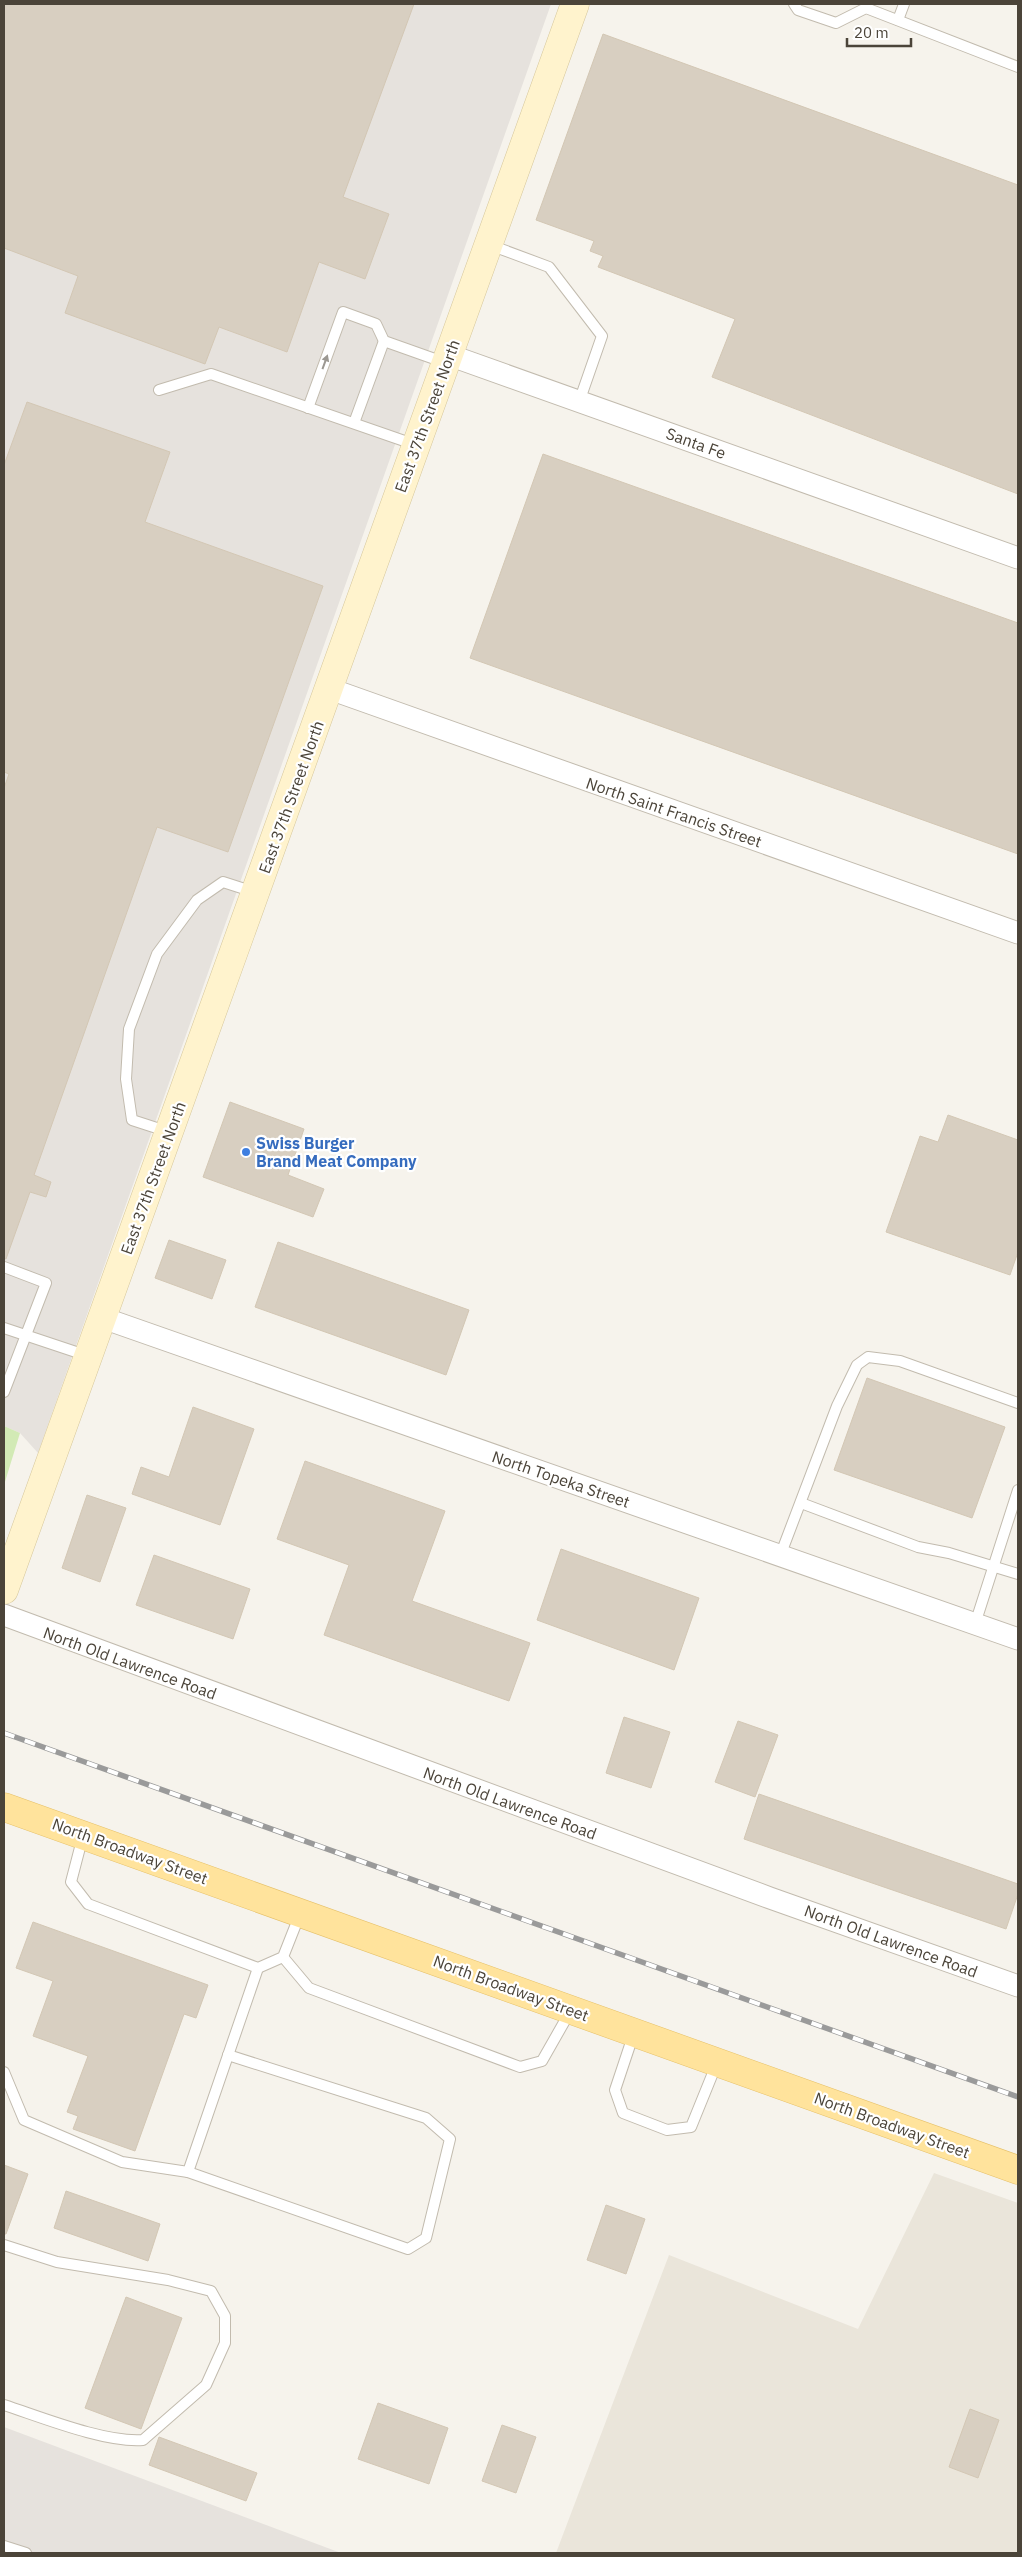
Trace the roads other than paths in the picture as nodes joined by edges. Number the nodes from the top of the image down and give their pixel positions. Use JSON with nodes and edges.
{"nodes":[{"id":1,"x":575,"y":4,"type":"edge"},
{"id":2,"x":794,"y":4,"type":"edge"},
{"id":3,"x":904,"y":4,"type":"edge"},
{"id":4,"x":865,"y":6,"type":"edge"},
{"id":5,"x":898,"y":20,"type":"junction"},
{"id":6,"x":1018,"y":67,"type":"edge"},
{"id":7,"x":489,"y":245,"type":"junction"},
{"id":8,"x":384,"y":341,"type":"junction"},
{"id":9,"x":448,"y":359,"type":"junction"},
{"id":10,"x":159,"y":390,"type":"dead end"},
{"id":11,"x":579,"y":402,"type":"junction"},
{"id":12,"x":308,"y":408,"type":"junction"},
{"id":13,"x":354,"y":423,"type":"junction"},
{"id":14,"x":417,"y":445,"type":"junction"},
{"id":15,"x":1018,"y":558,"type":"edge"},
{"id":16,"x":330,"y":688,"type":"junction"},
{"id":17,"x":256,"y":893,"type":"junction"},
{"id":18,"x":1018,"y":933,"type":"edge"},
{"id":19,"x":170,"y":1132,"type":"junction"},
{"id":20,"x":4,"y":1267,"type":"edge"},
{"id":21,"x":103,"y":1318,"type":"junction"},
{"id":22,"x":4,"y":1328,"type":"edge"},
{"id":23,"x":26,"y":1335,"type":"junction"},
{"id":24,"x":89,"y":1356,"type":"junction"},
{"id":25,"x":4,"y":1392,"type":"edge"},
{"id":26,"x":1018,"y":1403,"type":"edge"},
{"id":27,"x":1018,"y":1490,"type":"edge"},
{"id":28,"x":801,"y":1503,"type":"junction"},
{"id":29,"x":780,"y":1556,"type":"junction"},
{"id":30,"x":995,"y":1566,"type":"junction"},
{"id":31,"x":1018,"y":1574,"type":"edge"},
{"id":32,"x":4,"y":1590,"type":"edge"},
{"id":33,"x":4,"y":1616,"type":"edge"},
{"id":34,"x":975,"y":1624,"type":"junction"},
{"id":35,"x":1018,"y":1639,"type":"edge"},
{"id":36,"x":4,"y":1807,"type":"edge"},
{"id":37,"x":83,"y":1835,"type":"junction"},
{"id":38,"x":301,"y":1912,"type":"junction"},
{"id":39,"x":283,"y":1957,"type":"junction"},
{"id":40,"x":258,"y":1968,"type":"junction"},
{"id":41,"x":1018,"y":1986,"type":"edge"},
{"id":42,"x":571,"y":2009,"type":"junction"},
{"id":43,"x":634,"y":2032,"type":"junction"},
{"id":44,"x":228,"y":2055,"type":"junction"},
{"id":45,"x":718,"y":2062,"type":"junction"},
{"id":46,"x":4,"y":2072,"type":"edge"},
{"id":47,"x":1018,"y":2170,"type":"edge"},
{"id":48,"x":188,"y":2172,"type":"junction"},
{"id":49,"x":4,"y":2245,"type":"edge"},
{"id":50,"x":4,"y":2405,"type":"edge"},
{"id":51,"x":4,"y":2546,"type":"edge"},
{"id":52,"x":26,"y":2553,"type":"edge"}],
"edges":[{"from":1,"to":7,"type":"main road","name":"East 37th Street North"},
{"from":2,"to":4,"type":"lane"},
{"from":3,"to":5,"type":"lane"},
{"from":4,"to":5,"type":"lane"},
{"from":5,"to":6,"type":"lane"},
{"from":7,"to":9,"type":"main road","name":"East 37th Street North"},
{"from":7,"to":11,"type":"lane"},
{"from":8,"to":9,"type":"lane"},
{"from":12,"to":8,"type":"lane","one_way":true},
{"from":8,"to":13,"type":"lane"},
{"from":9,"to":11,"type":"street","name":"Santa Fe"},
{"from":9,"to":14,"type":"main road","name":"East 37th Street North"},
{"from":10,"to":12,"type":"lane"},
{"from":11,"to":15,"type":"street","name":"Santa Fe"},
{"from":12,"to":13,"type":"lane"},
{"from":13,"to":14,"type":"lane"},
{"from":14,"to":16,"type":"main road","name":"East 37th Street North"},
{"from":16,"to":17,"type":"main road","name":"East 37th Street North"},
{"from":16,"to":18,"type":"street","name":"North Saint Francis Street"},
{"from":17,"to":19,"type":"main road","name":"East 37th Street North"},
{"from":17,"to":19,"type":"lane"},
{"from":19,"to":21,"type":"main road","name":"East 37th Street North"},
{"from":20,"to":23,"type":"lane"},
{"from":21,"to":24,"type":"main road","name":"East 37th Street North"},
{"from":21,"to":29,"type":"street","name":"North Topeka Street"},
{"from":22,"to":23,"type":"lane"},
{"from":23,"to":24,"type":"lane"},
{"from":23,"to":25,"type":"lane"},
{"from":24,"to":32,"type":"main road","name":"East 37th Street North"},
{"from":26,"to":28,"type":"lane"},
{"from":27,"to":30,"type":"lane"},
{"from":28,"to":29,"type":"lane"},
{"from":28,"to":30,"type":"lane"},
{"from":29,"to":34,"type":"street","name":"North Topeka Street"},
{"from":30,"to":31,"type":"lane"},
{"from":30,"to":34,"type":"lane"},
{"from":33,"to":41,"type":"street","name":"North Old Lawrence Road"},
{"from":34,"to":35,"type":"street","name":"North Topeka Street"},
{"from":36,"to":37,"type":"main road","name":"North Broadway Street"},
{"from":37,"to":38,"type":"main road","name":"North Broadway Street"},
{"from":37,"to":40,"type":"lane"},
{"from":38,"to":39,"type":"lane"},
{"from":38,"to":42,"type":"main road","name":"North Broadway Street"},
{"from":39,"to":40,"type":"lane"},
{"from":39,"to":42,"type":"lane"},
{"from":40,"to":44,"type":"lane"},
{"from":42,"to":43,"type":"main road","name":"North Broadway Street"},
{"from":43,"to":45,"type":"main road","name":"North Broadway Street"},
{"from":43,"to":45,"type":"lane"},
{"from":44,"to":48,"type":"lane"},
{"from":44,"to":48,"type":"lane"},
{"from":45,"to":47,"type":"main road","name":"North Broadway Street"},
{"from":46,"to":48,"type":"lane"},
{"from":49,"to":50,"type":"lane"},
{"from":51,"to":52,"type":"lane"}]}
